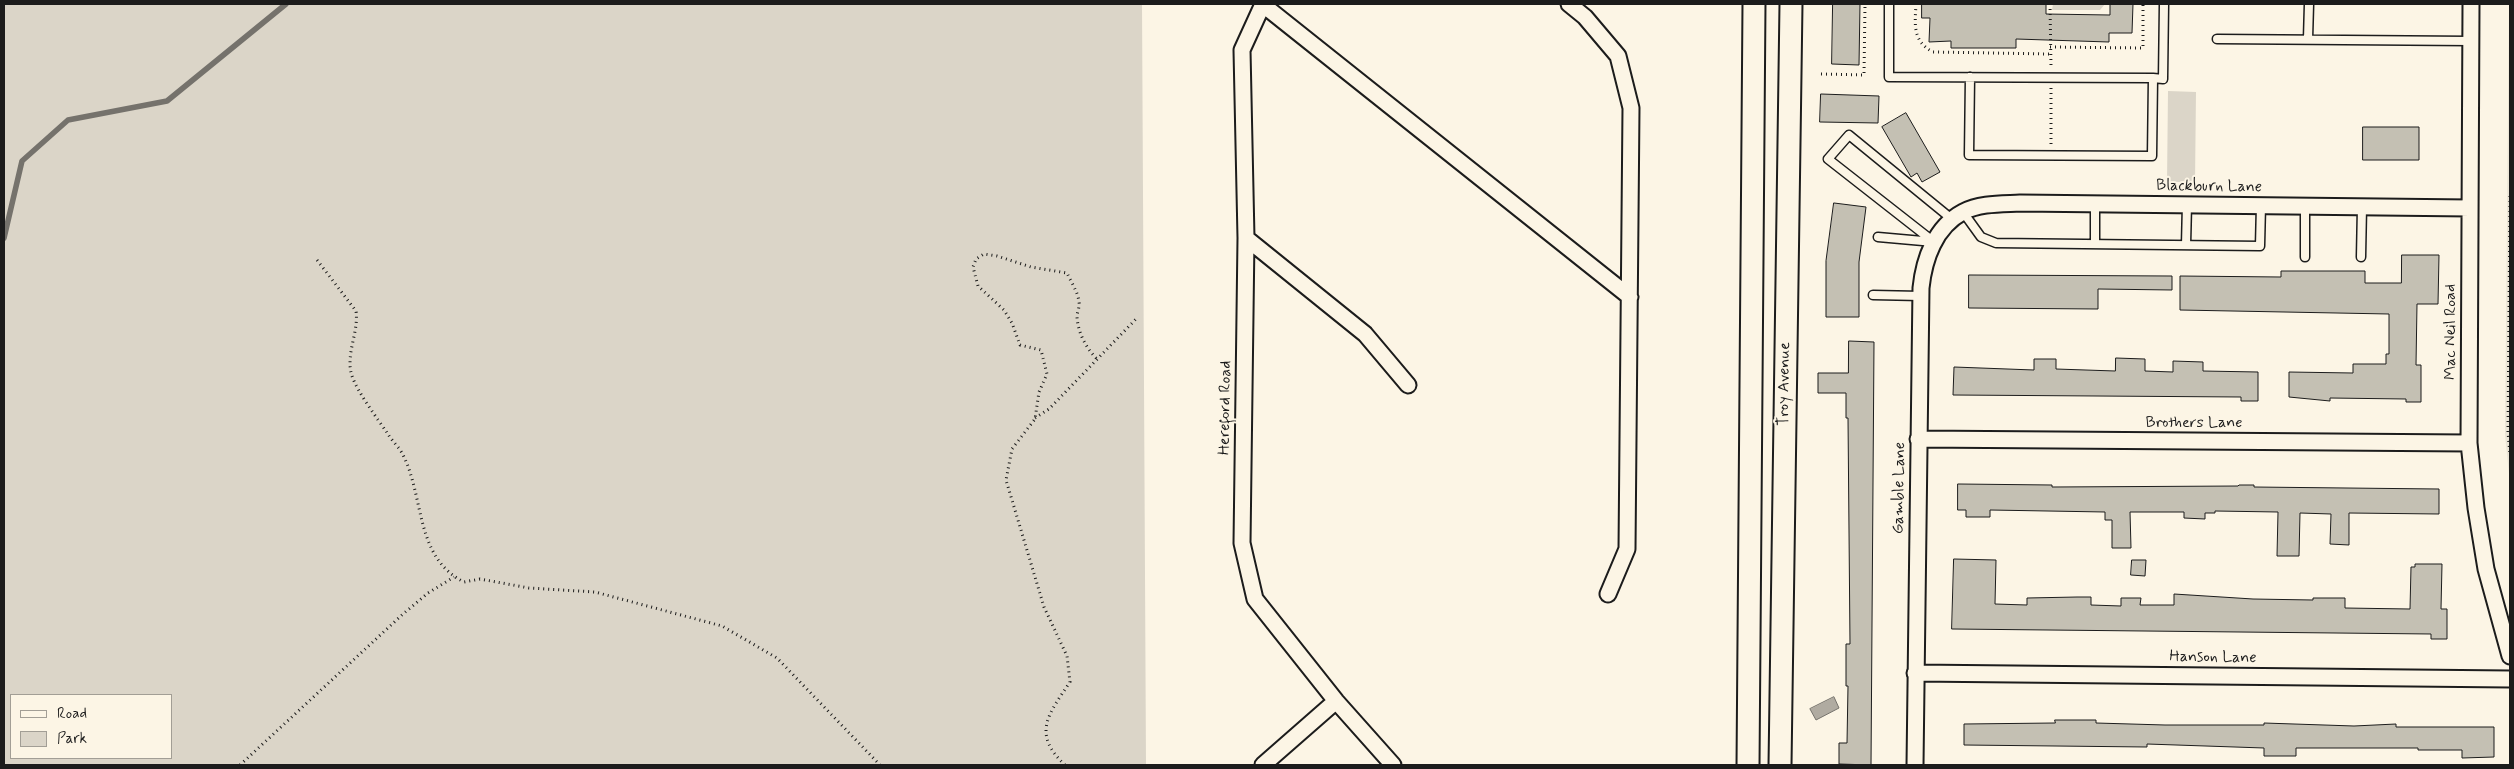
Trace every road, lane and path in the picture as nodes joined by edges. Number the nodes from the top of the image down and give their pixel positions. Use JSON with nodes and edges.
{"nodes":[{"id":1,"x":1263,"y":4,"type":"edge"},
{"id":2,"x":1570,"y":4,"type":"edge"},
{"id":3,"x":1754,"y":4,"type":"edge"},
{"id":4,"x":1791,"y":4,"type":"edge"},
{"id":5,"x":1865,"y":4,"type":"edge"},
{"id":6,"x":1889,"y":4,"type":"edge"},
{"id":7,"x":1916,"y":4,"type":"edge"},
{"id":8,"x":2050,"y":4,"type":"edge"},
{"id":9,"x":2143,"y":4,"type":"edge"},
{"id":10,"x":2164,"y":4,"type":"edge"},
{"id":11,"x":2308,"y":4,"type":"edge"},
{"id":12,"x":2471,"y":4,"type":"edge"},
{"id":13,"x":2217,"y":39,"type":"dead end"},
{"id":14,"x":2308,"y":40,"type":"junction"},
{"id":15,"x":2471,"y":41,"type":"junction"},
{"id":16,"x":2050,"y":47,"type":"junction"},
{"id":17,"x":2050,"y":54,"type":"junction"},
{"id":18,"x":1821,"y":74,"type":"dead end"},
{"id":19,"x":1970,"y":77,"type":"junction"},
{"id":20,"x":2052,"y":78,"type":"junction"},
{"id":21,"x":2153,"y":78,"type":"junction"},
{"id":22,"x":2051,"y":155,"type":"junction"},
{"id":23,"x":2510,"y":196,"type":"edge"},
{"id":24,"x":2095,"y":204,"type":"junction"},
{"id":25,"x":2188,"y":204,"type":"junction"},
{"id":26,"x":2261,"y":205,"type":"junction"},
{"id":27,"x":2305,"y":206,"type":"junction"},
{"id":28,"x":2362,"y":206,"type":"junction"},
{"id":29,"x":2470,"y":208,"type":"junction"},
{"id":30,"x":1958,"y":216,"type":"junction"},
{"id":31,"x":1878,"y":237,"type":"dead end"},
{"id":32,"x":1246,"y":238,"type":"junction"},
{"id":33,"x":1934,"y":242,"type":"junction"},
{"id":34,"x":2095,"y":244,"type":"junction"},
{"id":35,"x":2186,"y":245,"type":"junction"},
{"id":36,"x":2305,"y":257,"type":"dead end"},
{"id":37,"x":2361,"y":257,"type":"dead end"},
{"id":38,"x":317,"y":260,"type":"dead end"},
{"id":39,"x":1873,"y":295,"type":"dead end"},
{"id":40,"x":1921,"y":296,"type":"junction"},
{"id":41,"x":1630,"y":297,"type":"junction"},
{"id":42,"x":1136,"y":318,"type":"dead end"},
{"id":43,"x":1097,"y":359,"type":"junction"},
{"id":44,"x":1408,"y":385,"type":"dead end"},
{"id":45,"x":1034,"y":419,"type":"junction"},
{"id":46,"x":1918,"y":439,"type":"junction"},
{"id":47,"x":2469,"y":443,"type":"junction"},
{"id":48,"x":2510,"y":455,"type":"edge"},
{"id":49,"x":454,"y":577,"type":"junction"},
{"id":50,"x":1608,"y":594,"type":"dead end"},
{"id":51,"x":2510,"y":656,"type":"edge"},
{"id":52,"x":1915,"y":673,"type":"junction"},
{"id":53,"x":2510,"y":679,"type":"edge"},
{"id":54,"x":1336,"y":701,"type":"junction"},
{"id":55,"x":240,"y":765,"type":"edge"},
{"id":56,"x":880,"y":765,"type":"edge"},
{"id":57,"x":1065,"y":765,"type":"edge"},
{"id":58,"x":1263,"y":765,"type":"edge"},
{"id":59,"x":1393,"y":765,"type":"edge"},
{"id":60,"x":1748,"y":765,"type":"edge"},
{"id":61,"x":1780,"y":765,"type":"edge"},
{"id":62,"x":1915,"y":765,"type":"edge"}],
"edges":[{"from":1,"to":32,"type":"street","name":"Hereford Road"},
{"from":1,"to":41,"type":"street"},
{"from":2,"to":41,"type":"street"},
{"from":3,"to":60,"type":"main road","name":"Troy Avenue"},
{"from":4,"to":61,"type":"main road","name":"Troy Avenue"},
{"from":5,"to":18,"type":"path"},
{"from":6,"to":19,"type":"lane"},
{"from":7,"to":17,"type":"path"},
{"from":8,"to":16,"type":"path"},
{"from":9,"to":16,"type":"path"},
{"from":10,"to":21,"type":"lane"},
{"from":11,"to":14,"type":"lane"},
{"from":12,"to":15,"type":"street","name":"Mac Neil Road"},
{"from":13,"to":14,"type":"lane"},
{"from":14,"to":15,"type":"lane"},
{"from":15,"to":29,"type":"street","name":"Mac Neil Road"},
{"from":16,"to":17,"type":"path"},
{"from":17,"to":20,"type":"path"},
{"from":19,"to":20,"type":"lane"},
{"from":19,"to":22,"type":"lane"},
{"from":20,"to":21,"type":"lane"},
{"from":20,"to":22,"type":"path"},
{"from":21,"to":22,"type":"lane"},
{"from":23,"to":48,"type":"path"},
{"from":24,"to":25,"type":"street","name":"Blackburn Lane"},
{"from":24,"to":30,"type":"street","name":"Blackburn Lane"},
{"from":24,"to":34,"type":"lane"},
{"from":25,"to":26,"type":"street","name":"Blackburn Lane"},
{"from":25,"to":35,"type":"lane"},
{"from":26,"to":27,"type":"street","name":"Blackburn Lane"},
{"from":26,"to":35,"type":"lane"},
{"from":27,"to":28,"type":"street","name":"Blackburn Lane"},
{"from":27,"to":36,"type":"lane"},
{"from":28,"to":29,"type":"street","name":"Blackburn Lane"},
{"from":28,"to":37,"type":"lane"},
{"from":29,"to":47,"type":"street","name":"Mac Neil Road"},
{"from":30,"to":33,"type":"street","name":"Gamble Lane"},
{"from":30,"to":33,"type":"lane"},
{"from":30,"to":34,"type":"lane"},
{"from":31,"to":33,"type":"lane"},
{"from":32,"to":44,"type":"street"},
{"from":32,"to":54,"type":"street","name":"Hereford Road"},
{"from":33,"to":40,"type":"street","name":"Gamble Lane"},
{"from":34,"to":35,"type":"lane"},
{"from":38,"to":49,"type":"path"},
{"from":39,"to":40,"type":"lane"},
{"from":40,"to":46,"type":"street","name":"Gamble Lane"},
{"from":41,"to":50,"type":"street"},
{"from":42,"to":43,"type":"path"},
{"from":43,"to":45,"type":"path"},
{"from":43,"to":45,"type":"path"},
{"from":45,"to":57,"type":"path"},
{"from":46,"to":47,"type":"street","name":"Brothers Lane"},
{"from":46,"to":52,"type":"street","name":"Gamble Lane"},
{"from":47,"to":51,"type":"street","name":"Mac Neil Road"},
{"from":49,"to":55,"type":"path"},
{"from":49,"to":56,"type":"path"},
{"from":52,"to":53,"type":"street","name":"Hanson Lane"},
{"from":52,"to":62,"type":"street","name":"Gamble Lane"},
{"from":54,"to":58,"type":"street"},
{"from":54,"to":59,"type":"street","name":"Hereford Road"}]}
